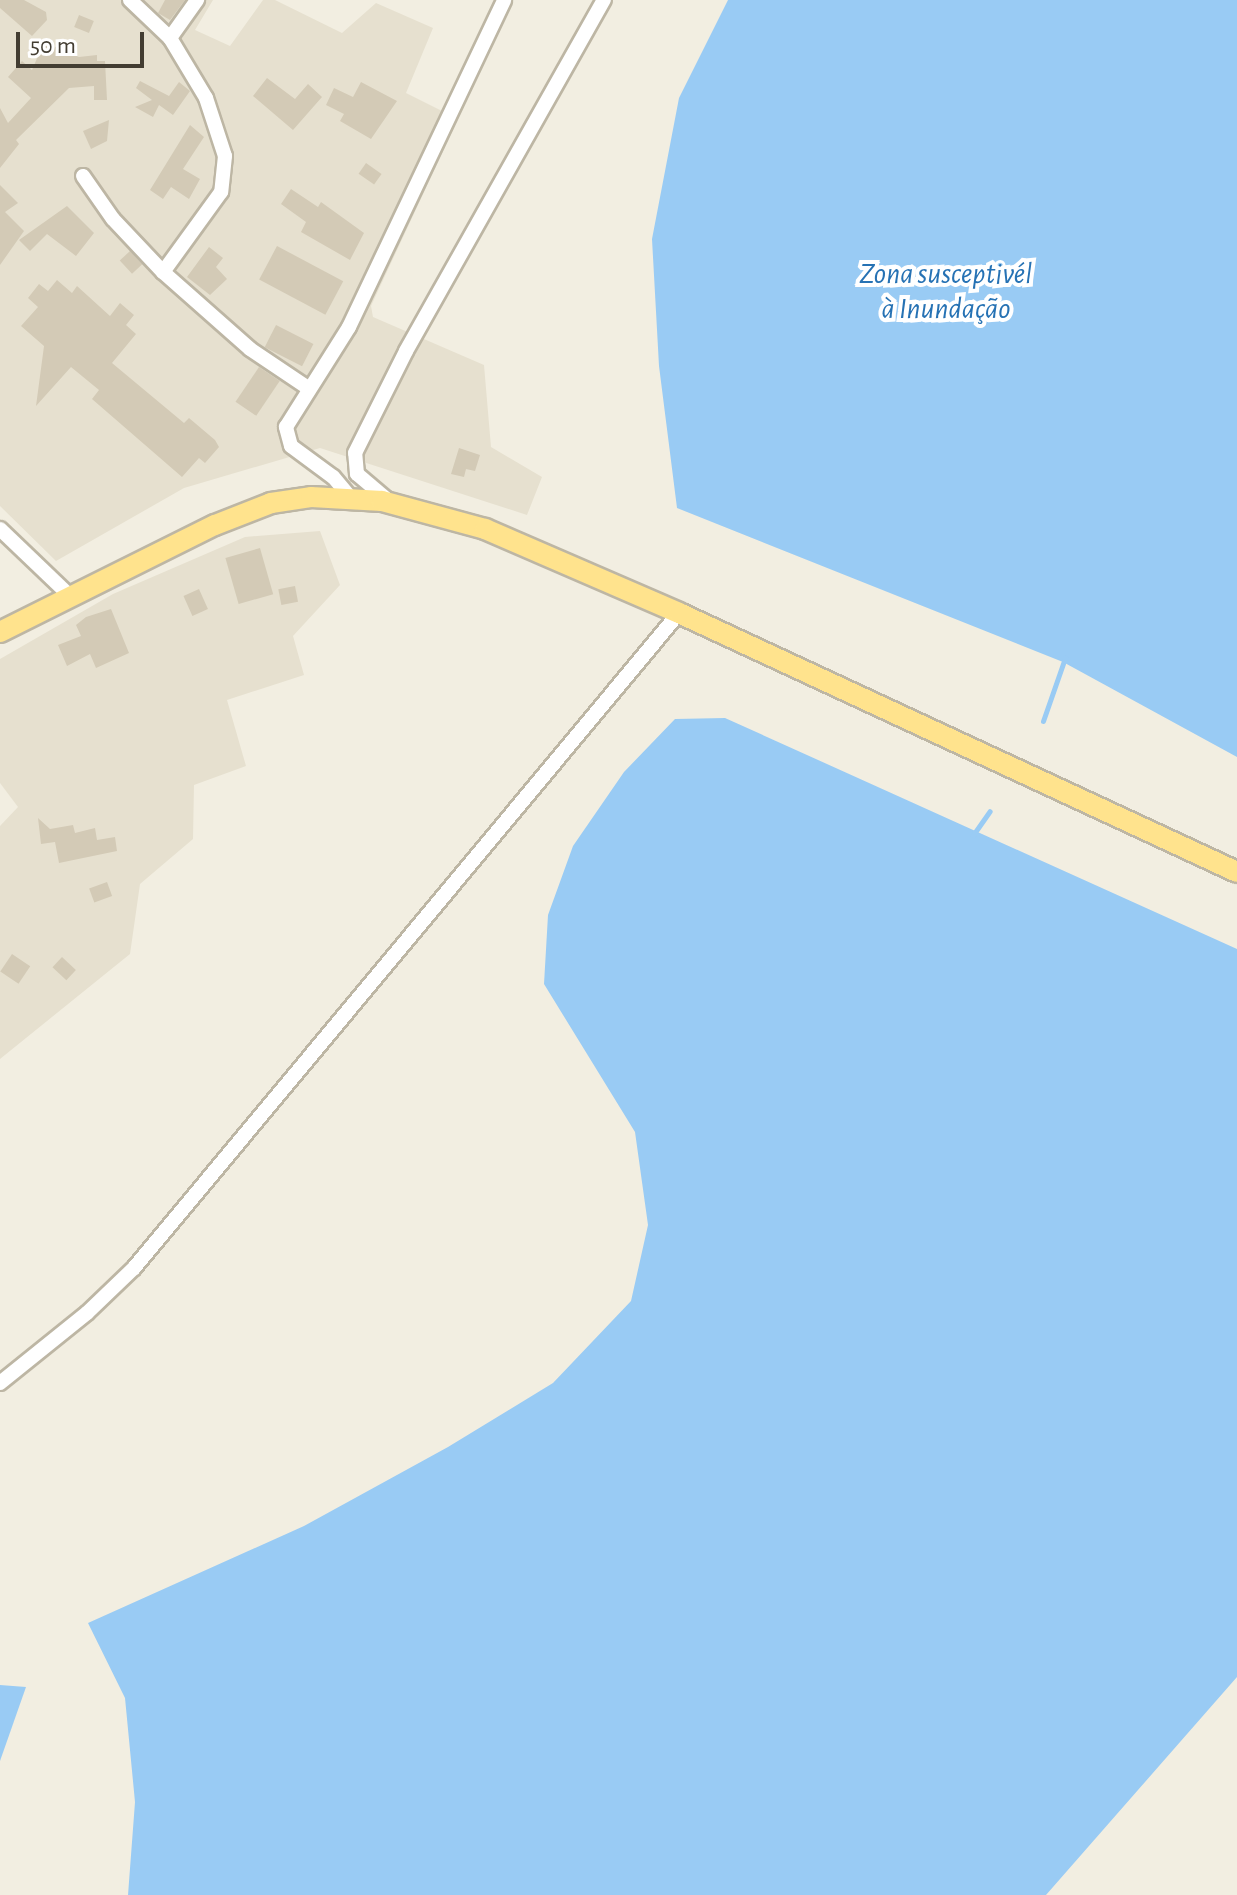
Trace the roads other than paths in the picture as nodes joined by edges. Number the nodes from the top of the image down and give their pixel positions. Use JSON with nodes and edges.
{"nodes":[{"id":1,"x":130,"y":0,"type":"edge"},
{"id":2,"x":197,"y":0,"type":"edge"},
{"id":3,"x":504,"y":0,"type":"edge"},
{"id":4,"x":604,"y":0,"type":"edge"},
{"id":5,"x":170,"y":38,"type":"junction"},
{"id":6,"x":83,"y":176,"type":"dead end"},
{"id":7,"x":163,"y":272,"type":"junction"},
{"id":8,"x":308,"y":388,"type":"junction"},
{"id":9,"x":350,"y":497,"type":"junction"},
{"id":10,"x":393,"y":504,"type":"junction"},
{"id":11,"x":0,"y":529,"type":"edge"},
{"id":12,"x":69,"y":595,"type":"junction"},
{"id":13,"x":679,"y":613,"type":"junction"},
{"id":14,"x":0,"y":632,"type":"edge"},
{"id":15,"x":1237,"y":872,"type":"edge"},
{"id":16,"x":0,"y":1383,"type":"edge"}],
"edges":[{"from":1,"to":5,"type":"street"},
{"from":2,"to":5,"type":"street"},
{"from":3,"to":8,"type":"street"},
{"from":4,"to":10,"type":"street"},
{"from":5,"to":7,"type":"street"},
{"from":6,"to":7,"type":"street"},
{"from":7,"to":8,"type":"street"},
{"from":8,"to":9,"type":"street"},
{"from":9,"to":10,"type":"main road"},
{"from":9,"to":12,"type":"main road"},
{"from":10,"to":13,"type":"main road"},
{"from":11,"to":12,"type":"street"},
{"from":12,"to":14,"type":"main road"},
{"from":13,"to":15,"type":"main road"},
{"from":13,"to":16,"type":"street"}]}
